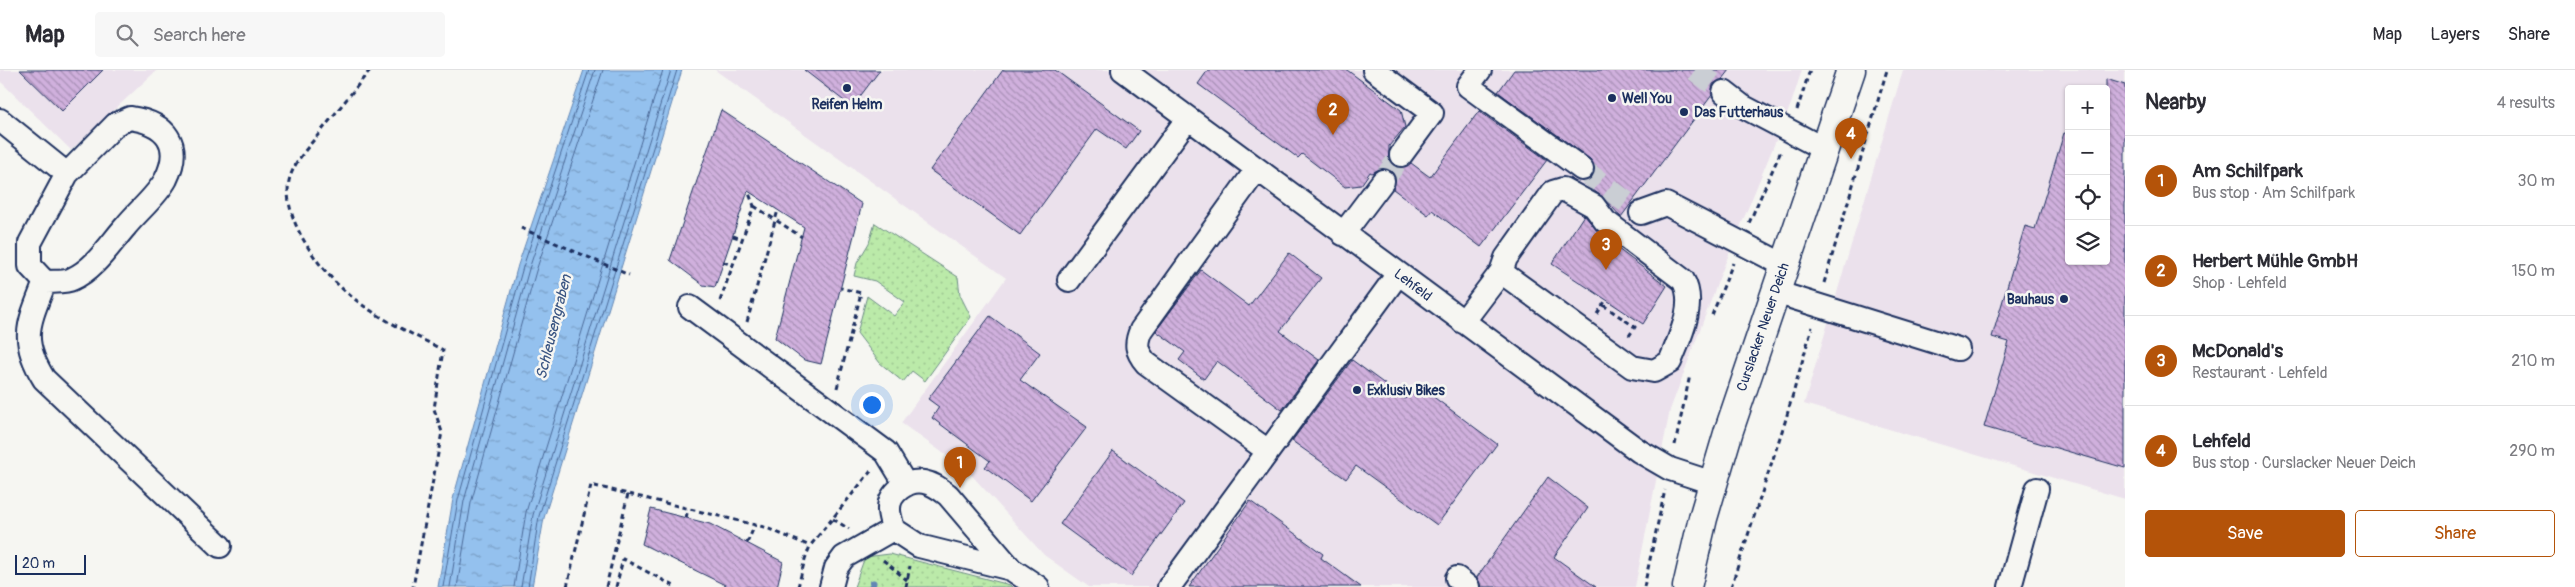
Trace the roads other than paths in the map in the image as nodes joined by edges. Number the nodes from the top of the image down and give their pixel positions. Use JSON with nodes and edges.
{"nodes":[{"id":1,"x":1123,"y":70,"type":"edge"},
{"id":2,"x":1374,"y":70,"type":"edge"},
{"id":3,"x":1480,"y":70,"type":"edge"},
{"id":4,"x":1851,"y":70,"type":"edge"},
{"id":5,"x":1724,"y":92,"type":"tunnel mouth"},
{"id":6,"x":1188,"y":118,"type":"junction"},
{"id":7,"x":0,"y":120,"type":"edge"},
{"id":8,"x":1824,"y":149,"type":"junction"},
{"id":9,"x":1401,"y":155,"type":"tunnel mouth"},
{"id":10,"x":1257,"y":169,"type":"junction"},
{"id":11,"x":1582,"y":169,"type":"tunnel mouth"},
{"id":12,"x":67,"y":174,"type":"junction"},
{"id":13,"x":1383,"y":181,"type":"tunnel mouth"},
{"id":14,"x":1641,"y":213,"type":"dead end"},
{"id":15,"x":1343,"y":234,"type":"junction"},
{"id":16,"x":1784,"y":265,"type":"junction"},
{"id":17,"x":1501,"y":272,"type":"junction"},
{"id":18,"x":1398,"y":274,"type":"junction"},
{"id":19,"x":1069,"y":280,"type":"dead end"},
{"id":20,"x":45,"y":282,"type":"junction"},
{"id":21,"x":1775,"y":292,"type":"junction"},
{"id":22,"x":690,"y":307,"type":"dead end"},
{"id":23,"x":1463,"y":322,"type":"junction"},
{"id":24,"x":1958,"y":349,"type":"dead end"},
{"id":25,"x":1268,"y":451,"type":"junction"},
{"id":26,"x":1713,"y":483,"type":"junction"},
{"id":27,"x":906,"y":485,"type":"junction"},
{"id":28,"x":2037,"y":489,"type":"dead end"},
{"id":29,"x":893,"y":529,"type":"junction"},
{"id":30,"x":220,"y":546,"type":"dead end"},
{"id":31,"x":1011,"y":569,"type":"junction"},
{"id":32,"x":831,"y":587,"type":"edge"},
{"id":33,"x":1038,"y":587,"type":"edge"},
{"id":34,"x":1169,"y":587,"type":"edge"},
{"id":35,"x":1687,"y":587,"type":"edge"},
{"id":36,"x":2010,"y":587,"type":"edge"}],
"edges":[{"from":1,"to":6,"type":"street","name":"Lehfeld"},
{"from":2,"to":9,"type":"street"},
{"from":3,"to":11,"type":"street"},
{"from":4,"to":8,"type":"main road","name":"Curslacker Neuer Deich"},
{"from":5,"to":8,"type":"street"},
{"from":6,"to":10,"type":"street","name":"Lehfeld"},
{"from":6,"to":19,"type":"street"},
{"from":7,"to":12,"type":"street"},
{"from":8,"to":16,"type":"main road","name":"Curslacker Neuer Deich"},
{"from":10,"to":15,"type":"street","name":"Lehfeld"},
{"from":10,"to":25,"type":"street"},
{"from":12,"to":20,"type":"street"},
{"from":12,"to":20,"type":"street"},
{"from":13,"to":15,"type":"street"},
{"from":14,"to":16,"type":"street"},
{"from":15,"to":18,"type":"street","name":"Lehfeld"},
{"from":16,"to":21,"type":"main road","name":"Curslacker Neuer Deich"},
{"from":17,"to":17,"type":"street"},
{"from":17,"to":23,"type":"street"},
{"from":18,"to":23,"type":"street","name":"Lehfeld"},
{"from":18,"to":25,"type":"street"},
{"from":20,"to":30,"type":"street"},
{"from":21,"to":24,"type":"street"},
{"from":21,"to":26,"type":"main road","name":"Curslacker Neuer Deich"},
{"from":22,"to":27,"type":"street"},
{"from":23,"to":26,"type":"street","name":"Lehfeld"},
{"from":25,"to":34,"type":"street"},
{"from":26,"to":35,"type":"main road","name":"Curslacker Neuer Deich"},
{"from":27,"to":29,"type":"street"},
{"from":27,"to":31,"type":"street"},
{"from":28,"to":36,"type":"street"},
{"from":29,"to":31,"type":"street"},
{"from":29,"to":32,"type":"street"},
{"from":31,"to":33,"type":"street"}]}
